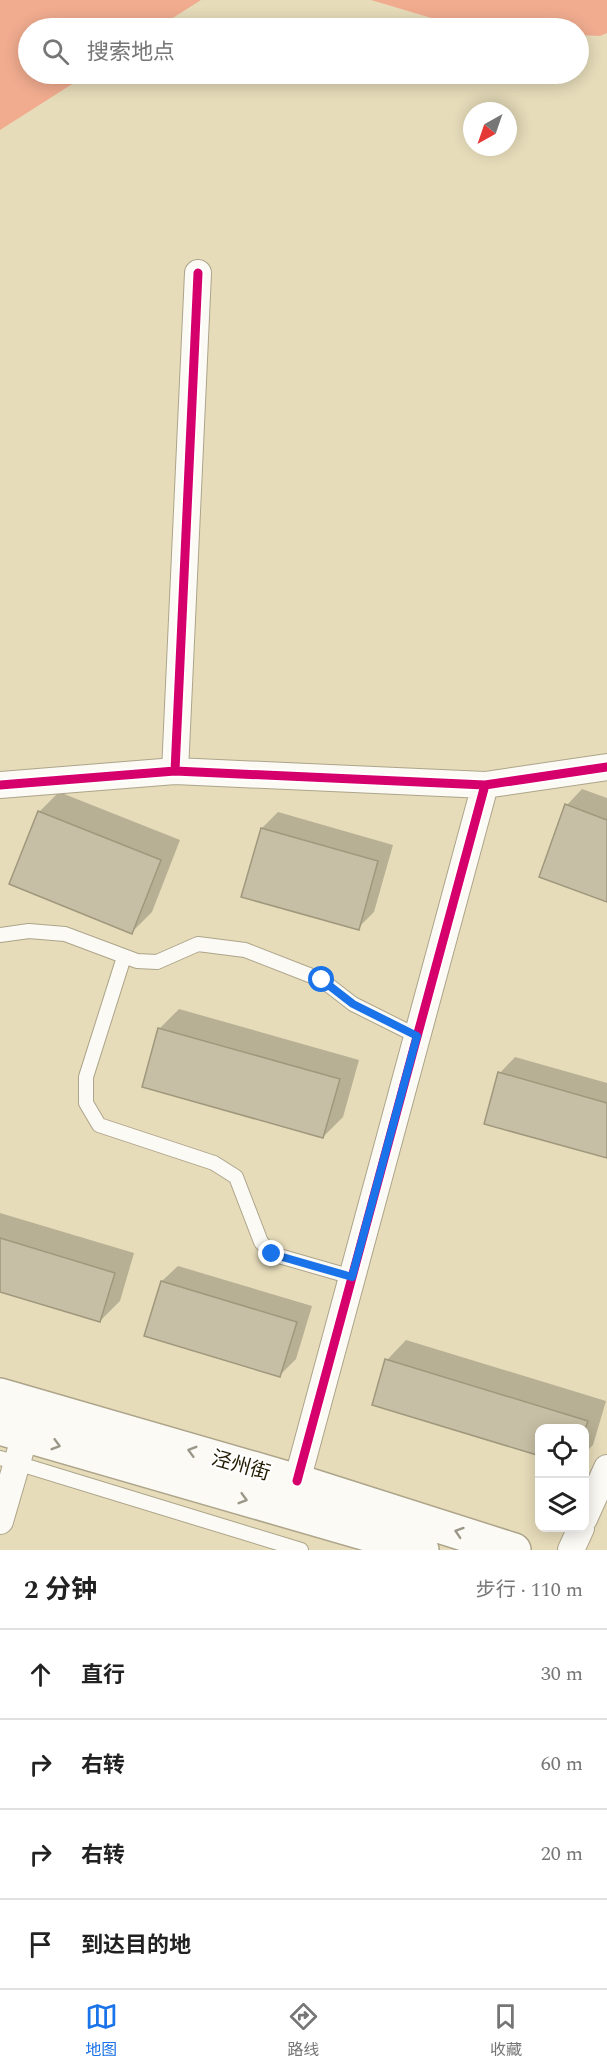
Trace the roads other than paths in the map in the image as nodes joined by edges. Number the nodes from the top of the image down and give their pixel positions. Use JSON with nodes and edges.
{"nodes":[{"id":1,"x":198,"y":273,"type":"dead end"},
{"id":2,"x":607,"y":767,"type":"edge"},
{"id":3,"x":175,"y":771,"type":"junction"},
{"id":4,"x":484,"y":784,"type":"junction"},
{"id":5,"x":0,"y":785,"type":"edge"},
{"id":6,"x":0,"y":935,"type":"edge"},
{"id":7,"x":124,"y":957,"type":"junction"},
{"id":8,"x":417,"y":1036,"type":"junction"},
{"id":9,"x":352,"y":1277,"type":"junction"},
{"id":10,"x":0,"y":1395,"type":"edge"},
{"id":11,"x":15,"y":1438,"type":"edge"},
{"id":12,"x":607,"y":1468,"type":"edge"},
{"id":13,"x":297,"y":1481,"type":"junction"},
{"id":14,"x":589,"y":1510,"type":"edge"},
{"id":15,"x":0,"y":1521,"type":"edge"},
{"id":16,"x":579,"y":1532,"type":"edge"},
{"id":17,"x":301,"y":1550,"type":"edge"},
{"id":18,"x":422,"y":1550,"type":"edge"},
{"id":19,"x":514,"y":1550,"type":"edge"},
{"id":20,"x":571,"y":1550,"type":"edge"}],
"edges":[{"from":1,"to":3,"type":"street"},
{"from":2,"to":4,"type":"street"},
{"from":3,"to":4,"type":"street"},
{"from":3,"to":5,"type":"street"},
{"from":4,"to":8,"type":"street"},
{"from":6,"to":7,"type":"lane"},
{"from":7,"to":8,"type":"lane"},
{"from":7,"to":9,"type":"lane"},
{"from":8,"to":9,"type":"street"},
{"from":9,"to":13,"type":"street"},
{"from":10,"to":11,"type":"main road","name":"泾州街"},
{"from":13,"to":11,"type":"main road","name":"泾州街","one_way":true},
{"from":11,"to":15,"type":"street"},
{"from":11,"to":17,"type":"lane"},
{"from":11,"to":18,"type":"main road","name":"泾州街","one_way":true},
{"from":12,"to":14,"type":"street"},
{"from":19,"to":13,"type":"main road","name":"泾州街","one_way":true},
{"from":16,"to":20,"type":"street"}]}
